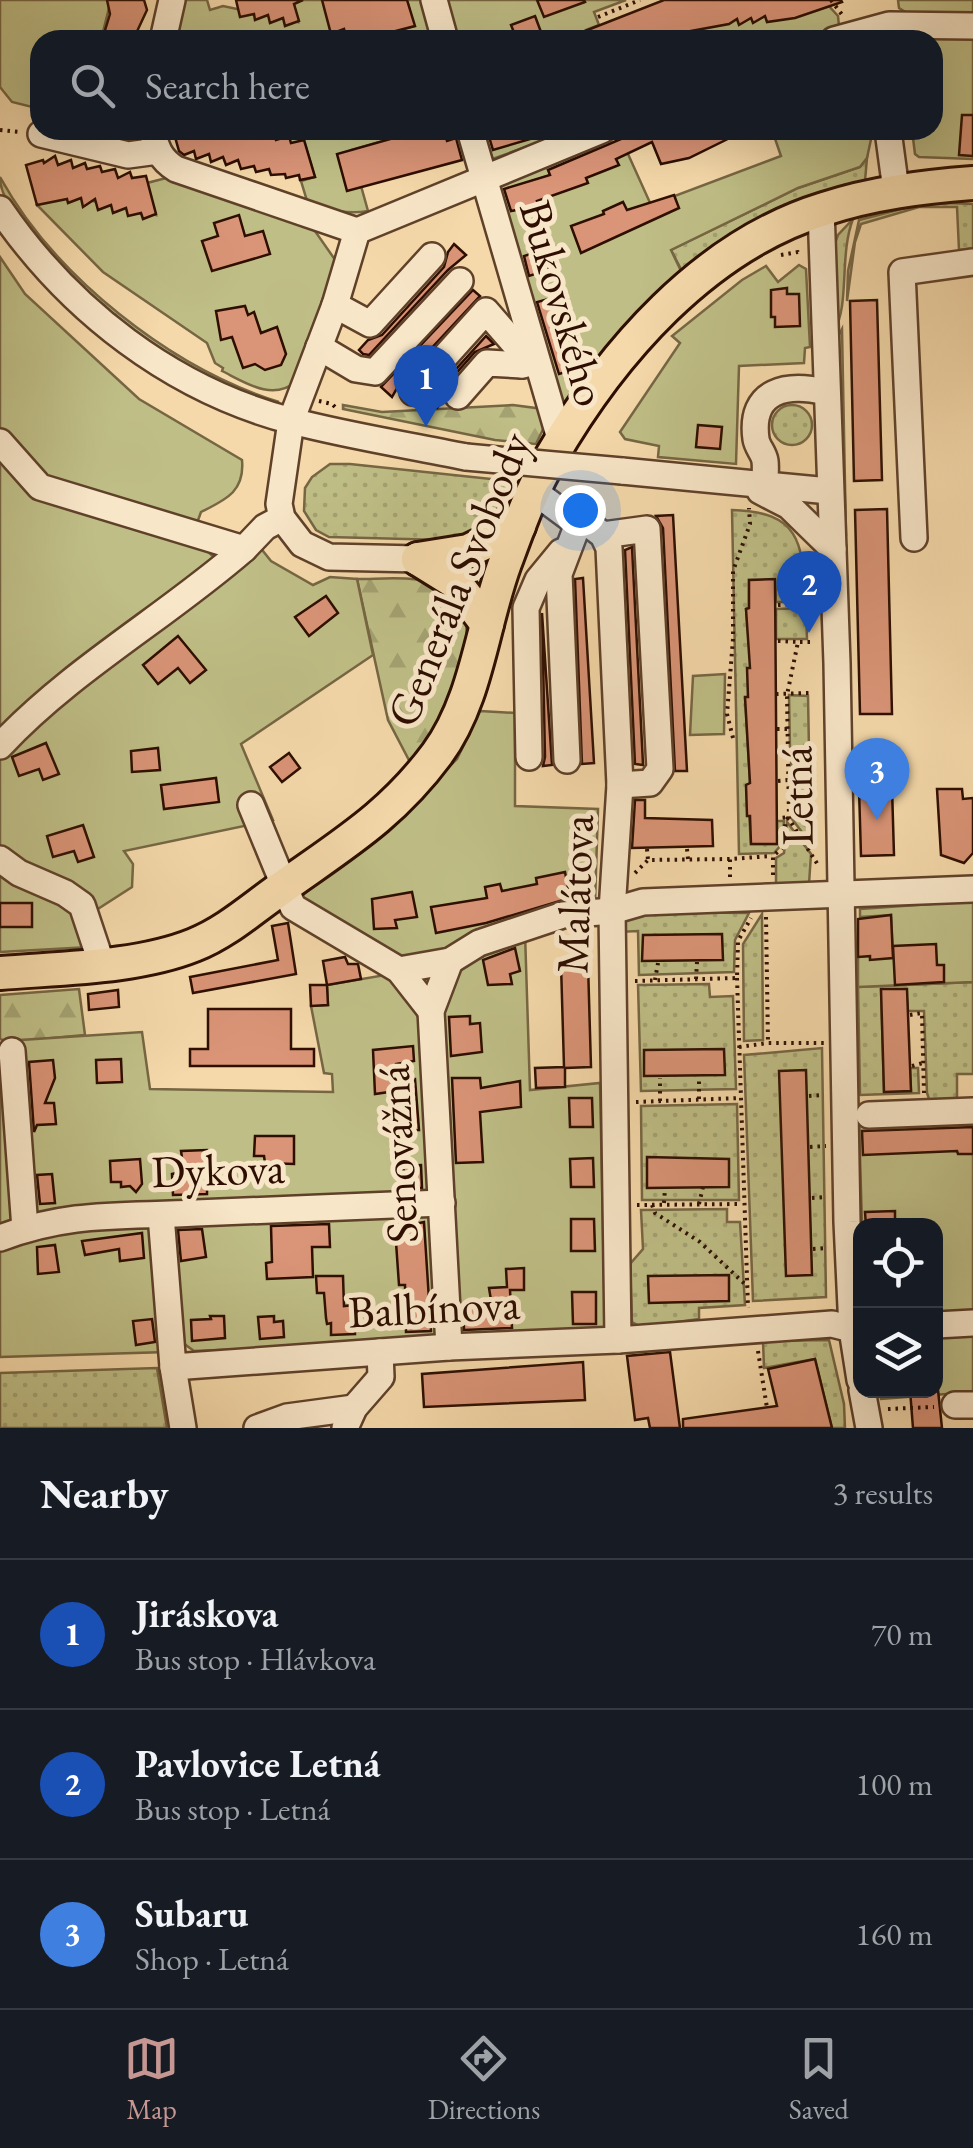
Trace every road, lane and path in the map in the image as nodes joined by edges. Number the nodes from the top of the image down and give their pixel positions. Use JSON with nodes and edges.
{"nodes":[{"id":1,"x":172,"y":0,"type":"edge"},
{"id":2,"x":434,"y":0,"type":"edge"},
{"id":3,"x":640,"y":0,"type":"edge"},
{"id":4,"x":888,"y":12,"type":"edge"},
{"id":5,"x":598,"y":16,"type":"dead end"},
{"id":6,"x":973,"y":26,"type":"edge"},
{"id":7,"x":164,"y":30,"type":"edge"},
{"id":8,"x":443,"y":30,"type":"edge"},
{"id":9,"x":853,"y":30,"type":"edge"},
{"id":10,"x":67,"y":140,"type":"edge"},
{"id":11,"x":155,"y":140,"type":"edge"},
{"id":12,"x":473,"y":140,"type":"edge"},
{"id":13,"x":577,"y":140,"type":"edge"},
{"id":14,"x":889,"y":140,"type":"edge"},
{"id":15,"x":483,"y":177,"type":"junction"},
{"id":16,"x":973,"y":183,"type":"edge"},
{"id":17,"x":896,"y":190,"type":"junction"},
{"id":18,"x":0,"y":209,"type":"edge"},
{"id":19,"x":821,"y":209,"type":"junction"},
{"id":20,"x":357,"y":231,"type":"junction"},
{"id":21,"x":432,"y":256,"type":"dead end"},
{"id":22,"x":774,"y":256,"type":"dead end"},
{"id":23,"x":973,"y":262,"type":"edge"},
{"id":24,"x":808,"y":263,"type":"dead end"},
{"id":25,"x":460,"y":282,"type":"dead end"},
{"id":26,"x":335,"y":305,"type":"junction"},
{"id":27,"x":319,"y":347,"type":"junction"},
{"id":28,"x":529,"y":364,"type":"junction"},
{"id":29,"x":412,"y":392,"type":"dead end"},
{"id":30,"x":825,"y":392,"type":"junction"},
{"id":31,"x":458,"y":396,"type":"dead end"},
{"id":32,"x":291,"y":421,"type":"junction"},
{"id":33,"x":0,"y":442,"type":"edge"},
{"id":34,"x":561,"y":442,"type":"junction"},
{"id":35,"x":829,"y":491,"type":"junction"},
{"id":36,"x":535,"y":492,"type":"junction"},
{"id":37,"x":753,"y":492,"type":"junction"},
{"id":38,"x":282,"y":518,"type":"junction"},
{"id":39,"x":519,"y":526,"type":"junction"},
{"id":40,"x":573,"y":534,"type":"junction"},
{"id":41,"x":604,"y":535,"type":"junction"},
{"id":42,"x":914,"y":538,"type":"dead end"},
{"id":43,"x":244,"y":549,"type":"junction"},
{"id":44,"x":833,"y":549,"type":"junction"},
{"id":45,"x":418,"y":559,"type":"junction"},
{"id":46,"x":808,"y":604,"type":"dead end"},
{"id":47,"x":778,"y":605,"type":"dead end"},
{"id":48,"x":487,"y":624,"type":"junction"},
{"id":49,"x":778,"y":641,"type":"dead end"},
{"id":50,"x":798,"y":642,"type":"junction"},
{"id":51,"x":810,"y":642,"type":"dead end"},
{"id":52,"x":776,"y":694,"type":"dead end"},
{"id":53,"x":810,"y":694,"type":"dead end"},
{"id":54,"x":787,"y":695,"type":"junction"},
{"id":55,"x":777,"y":729,"type":"dead end"},
{"id":56,"x":788,"y":729,"type":"junction"},
{"id":57,"x":733,"y":738,"type":"dead end"},
{"id":58,"x":0,"y":746,"type":"edge"},
{"id":59,"x":788,"y":752,"type":"junction"},
{"id":60,"x":812,"y":752,"type":"dead end"},
{"id":61,"x":529,"y":757,"type":"dead end"},
{"id":62,"x":566,"y":760,"type":"dead end"},
{"id":63,"x":788,"y":780,"type":"junction"},
{"id":64,"x":778,"y":781,"type":"dead end"},
{"id":65,"x":620,"y":785,"type":"junction"},
{"id":66,"x":251,"y":805,"type":"dead end"},
{"id":67,"x":790,"y":817,"type":"junction"},
{"id":68,"x":779,"y":818,"type":"dead end"},
{"id":69,"x":687,"y":848,"type":"dead end"},
{"id":70,"x":648,"y":850,"type":"dead end"},
{"id":71,"x":772,"y":856,"type":"junction"},
{"id":72,"x":0,"y":859,"type":"edge"},
{"id":73,"x":730,"y":859,"type":"junction"},
{"id":74,"x":648,"y":860,"type":"junction"},
{"id":75,"x":688,"y":860,"type":"junction"},
{"id":76,"x":730,"y":876,"type":"dead end"},
{"id":77,"x":282,"y":887,"type":"junction"},
{"id":78,"x":973,"y":889,"type":"edge"},
{"id":79,"x":829,"y":897,"type":"junction"},
{"id":80,"x":765,"y":899,"type":"junction"},
{"id":81,"x":612,"y":904,"type":"junction"},
{"id":82,"x":450,"y":961,"type":"junction"},
{"id":83,"x":696,"y":962,"type":"dead end"},
{"id":84,"x":658,"y":963,"type":"dead end"},
{"id":85,"x":102,"y":965,"type":"junction"},
{"id":86,"x":400,"y":970,"type":"junction"},
{"id":87,"x":0,"y":973,"type":"edge"},
{"id":88,"x":737,"y":978,"type":"junction"},
{"id":89,"x":696,"y":979,"type":"junction"},
{"id":90,"x":655,"y":980,"type":"junction"},
{"id":91,"x":635,"y":981,"type":"dead end"},
{"id":92,"x":432,"y":1010,"type":"junction"},
{"id":93,"x":910,"y":1015,"type":"dead end"},
{"id":94,"x":768,"y":1043,"type":"junction"},
{"id":95,"x":827,"y":1043,"type":"dead end"},
{"id":96,"x":739,"y":1047,"type":"junction"},
{"id":97,"x":8,"y":1060,"type":"edge"},
{"id":98,"x":923,"y":1063,"type":"junction"},
{"id":99,"x":912,"y":1066,"type":"dead end"},
{"id":100,"x":699,"y":1077,"type":"dead end"},
{"id":101,"x":660,"y":1078,"type":"dead end"},
{"id":102,"x":828,"y":1095,"type":"dead end"},
{"id":103,"x":809,"y":1096,"type":"dead end"},
{"id":104,"x":698,"y":1098,"type":"junction"},
{"id":105,"x":741,"y":1098,"type":"junction"},
{"id":106,"x":660,"y":1101,"type":"junction"},
{"id":107,"x":637,"y":1102,"type":"dead end"},
{"id":108,"x":973,"y":1111,"type":"edge"},
{"id":109,"x":924,"y":1112,"type":"junction"},
{"id":110,"x":869,"y":1115,"type":"dead end"},
{"id":111,"x":829,"y":1146,"type":"dead end"},
{"id":112,"x":810,"y":1147,"type":"dead end"},
{"id":113,"x":703,"y":1187,"type":"dead end"},
{"id":114,"x":665,"y":1188,"type":"dead end"},
{"id":115,"x":830,"y":1197,"type":"dead end"},
{"id":116,"x":812,"y":1198,"type":"dead end"},
{"id":117,"x":442,"y":1203,"type":"junction"},
{"id":118,"x":699,"y":1204,"type":"junction"},
{"id":119,"x":744,"y":1204,"type":"junction"},
{"id":120,"x":637,"y":1205,"type":"dead end"},
{"id":121,"x":652,"y":1205,"type":"junction"},
{"id":122,"x":664,"y":1205,"type":"junction"},
{"id":123,"x":161,"y":1215,"type":"junction"},
{"id":124,"x":24,"y":1229,"type":"junction"},
{"id":125,"x":0,"y":1238,"type":"edge"},
{"id":126,"x":831,"y":1248,"type":"dead end"},
{"id":127,"x":813,"y":1250,"type":"dead end"},
{"id":128,"x":748,"y":1288,"type":"junction"},
{"id":129,"x":748,"y":1308,"type":"dead end"},
{"id":130,"x":973,"y":1324,"type":"edge"},
{"id":131,"x":943,"y":1326,"type":"edge"},
{"id":132,"x":852,"y":1329,"type":"junction"},
{"id":133,"x":853,"y":1335,"type":"edge"},
{"id":134,"x":756,"y":1338,"type":"dead end"},
{"id":135,"x":618,"y":1340,"type":"junction"},
{"id":136,"x":449,"y":1347,"type":"junction"},
{"id":137,"x":380,"y":1352,"type":"junction"},
{"id":138,"x":173,"y":1367,"type":"junction"},
{"id":139,"x":964,"y":1406,"type":"edge"},
{"id":140,"x":767,"y":1408,"type":"dead end"},
{"id":141,"x":870,"y":1409,"type":"edge"},
{"id":142,"x":350,"y":1418,"type":"edge"},
{"id":143,"x":183,"y":1428,"type":"edge"},
{"id":144,"x":257,"y":1428,"type":"edge"}],
"edges":[{"from":1,"to":7,"type":"street"},
{"from":2,"to":8,"type":"street"},
{"from":3,"to":5,"type":"path"},
{"from":4,"to":6,"type":"street"},
{"from":4,"to":9,"type":"street"},
{"from":10,"to":11,"type":"street"},
{"from":11,"to":20,"type":"street"},
{"from":12,"to":15,"type":"street","name":"Bukovského"},
{"from":13,"to":15,"type":"street"},
{"from":14,"to":17,"type":"street"},
{"from":15,"to":20,"type":"street"},
{"from":15,"to":28,"type":"street","name":"Bukovského"},
{"from":16,"to":17,"type":"main road","name":"Generála Svobody"},
{"from":17,"to":19,"type":"main road","name":"Generála Svobody"},
{"from":18,"to":32,"type":"street"},
{"from":19,"to":30,"type":"street","name":"Letná"},
{"from":19,"to":34,"type":"main road","name":"Generála Svobody"},
{"from":20,"to":26,"type":"street"},
{"from":21,"to":26,"type":"street"},
{"from":22,"to":24,"type":"path"},
{"from":23,"to":42,"type":"street"},
{"from":25,"to":27,"type":"street"},
{"from":26,"to":27,"type":"street"},
{"from":27,"to":32,"type":"street"},
{"from":28,"to":29,"type":"street"},
{"from":28,"to":31,"type":"street"},
{"from":28,"to":34,"type":"street","name":"Bukovského"},
{"from":30,"to":35,"type":"street","name":"Letná"},
{"from":30,"to":37,"type":"street"},
{"from":32,"to":37,"type":"street","bridge":true},
{"from":32,"to":38,"type":"street"},
{"from":33,"to":43,"type":"street"},
{"from":34,"to":36,"type":"main road","name":"Generála Svobody"},
{"from":35,"to":37,"type":"street"},
{"from":35,"to":44,"type":"street","name":"Letná"},
{"from":36,"to":39,"type":"main road","name":"Generála Svobody"},
{"from":36,"to":40,"type":"street"},
{"from":37,"to":44,"type":"street"},
{"from":37,"to":57,"type":"path"},
{"from":38,"to":43,"type":"street"},
{"from":38,"to":45,"type":"street"},
{"from":39,"to":45,"type":"main road"},
{"from":39,"to":48,"type":"main road","name":"Generála Svobody"},
{"from":40,"to":41,"type":"street"},
{"from":40,"to":61,"type":"street"},
{"from":40,"to":62,"type":"street"},
{"from":41,"to":65,"type":"street","name":"Malátova"},
{"from":41,"to":65,"type":"street"},
{"from":43,"to":58,"type":"street"},
{"from":44,"to":79,"type":"street","name":"Letná"},
{"from":45,"to":48,"type":"main road"},
{"from":46,"to":47,"type":"path"},
{"from":48,"to":77,"type":"main road","name":"Generála Svobody"},
{"from":49,"to":50,"type":"path"},
{"from":50,"to":51,"type":"path"},
{"from":50,"to":54,"type":"path"},
{"from":52,"to":54,"type":"path"},
{"from":53,"to":54,"type":"path"},
{"from":54,"to":56,"type":"path"},
{"from":55,"to":56,"type":"path"},
{"from":56,"to":59,"type":"path"},
{"from":59,"to":60,"type":"path"},
{"from":59,"to":63,"type":"path"},
{"from":63,"to":64,"type":"path"},
{"from":63,"to":67,"type":"path"},
{"from":65,"to":81,"type":"street","name":"Malátova"},
{"from":66,"to":77,"type":"street"},
{"from":67,"to":68,"type":"path"},
{"from":67,"to":71,"type":"path"},
{"from":67,"to":79,"type":"path"},
{"from":69,"to":75,"type":"path"},
{"from":70,"to":74,"type":"path"},
{"from":71,"to":73,"type":"path"},
{"from":71,"to":80,"type":"path"},
{"from":72,"to":85,"type":"street"},
{"from":73,"to":75,"type":"path"},
{"from":73,"to":76,"type":"path"},
{"from":74,"to":75,"type":"path"},
{"from":74,"to":81,"type":"path"},
{"from":77,"to":85,"type":"main road","name":"Generála Svobody"},
{"from":77,"to":86,"type":"street"},
{"from":78,"to":79,"type":"street"},
{"from":79,"to":80,"type":"street"},
{"from":79,"to":132,"type":"street","name":"Letná"},
{"from":80,"to":81,"type":"street"},
{"from":80,"to":88,"type":"path"},
{"from":80,"to":94,"type":"path"},
{"from":81,"to":82,"type":"street"},
{"from":81,"to":135,"type":"street","name":"Malátova"},
{"from":82,"to":86,"type":"street"},
{"from":82,"to":92,"type":"street","name":"Senovážná"},
{"from":83,"to":89,"type":"path"},
{"from":84,"to":90,"type":"path"},
{"from":85,"to":87,"type":"main road","name":"Generála Svobody"},
{"from":86,"to":92,"type":"street"},
{"from":88,"to":89,"type":"path"},
{"from":88,"to":96,"type":"path"},
{"from":89,"to":90,"type":"path"},
{"from":90,"to":91,"type":"path"},
{"from":92,"to":117,"type":"street","name":"Senovážná"},
{"from":93,"to":98,"type":"path"},
{"from":94,"to":95,"type":"path"},
{"from":94,"to":96,"type":"path"},
{"from":96,"to":105,"type":"path"},
{"from":97,"to":124,"type":"street"},
{"from":98,"to":99,"type":"path"},
{"from":98,"to":109,"type":"path"},
{"from":100,"to":104,"type":"path"},
{"from":101,"to":106,"type":"path"},
{"from":102,"to":103,"type":"path"},
{"from":104,"to":105,"type":"path"},
{"from":104,"to":106,"type":"path"},
{"from":105,"to":119,"type":"path"},
{"from":106,"to":107,"type":"path"},
{"from":108,"to":109,"type":"street"},
{"from":109,"to":110,"type":"street"},
{"from":111,"to":112,"type":"path"},
{"from":113,"to":118,"type":"path"},
{"from":114,"to":122,"type":"path"},
{"from":115,"to":116,"type":"path"},
{"from":117,"to":123,"type":"street","name":"Dykova"},
{"from":117,"to":136,"type":"street","name":"Senovážná"},
{"from":118,"to":119,"type":"path"},
{"from":118,"to":122,"type":"path"},
{"from":119,"to":128,"type":"path"},
{"from":120,"to":121,"type":"path"},
{"from":121,"to":122,"type":"path"},
{"from":121,"to":128,"type":"path"},
{"from":123,"to":124,"type":"street","name":"Dykova"},
{"from":123,"to":138,"type":"street"},
{"from":124,"to":125,"type":"street","name":"Dykova"},
{"from":126,"to":127,"type":"path"},
{"from":128,"to":129,"type":"path"},
{"from":130,"to":131,"type":"street"},
{"from":132,"to":133,"type":"street","name":"Letná"},
{"from":132,"to":135,"type":"street","name":"Balbínova"},
{"from":134,"to":140,"type":"path"},
{"from":135,"to":136,"type":"street","name":"Balbínova"},
{"from":136,"to":137,"type":"street","name":"Balbínova"},
{"from":137,"to":138,"type":"street","name":"Balbínova"},
{"from":137,"to":142,"type":"street"},
{"from":138,"to":143,"type":"street"},
{"from":139,"to":141,"type":"path"},
{"from":142,"to":144,"type":"street"}]}
